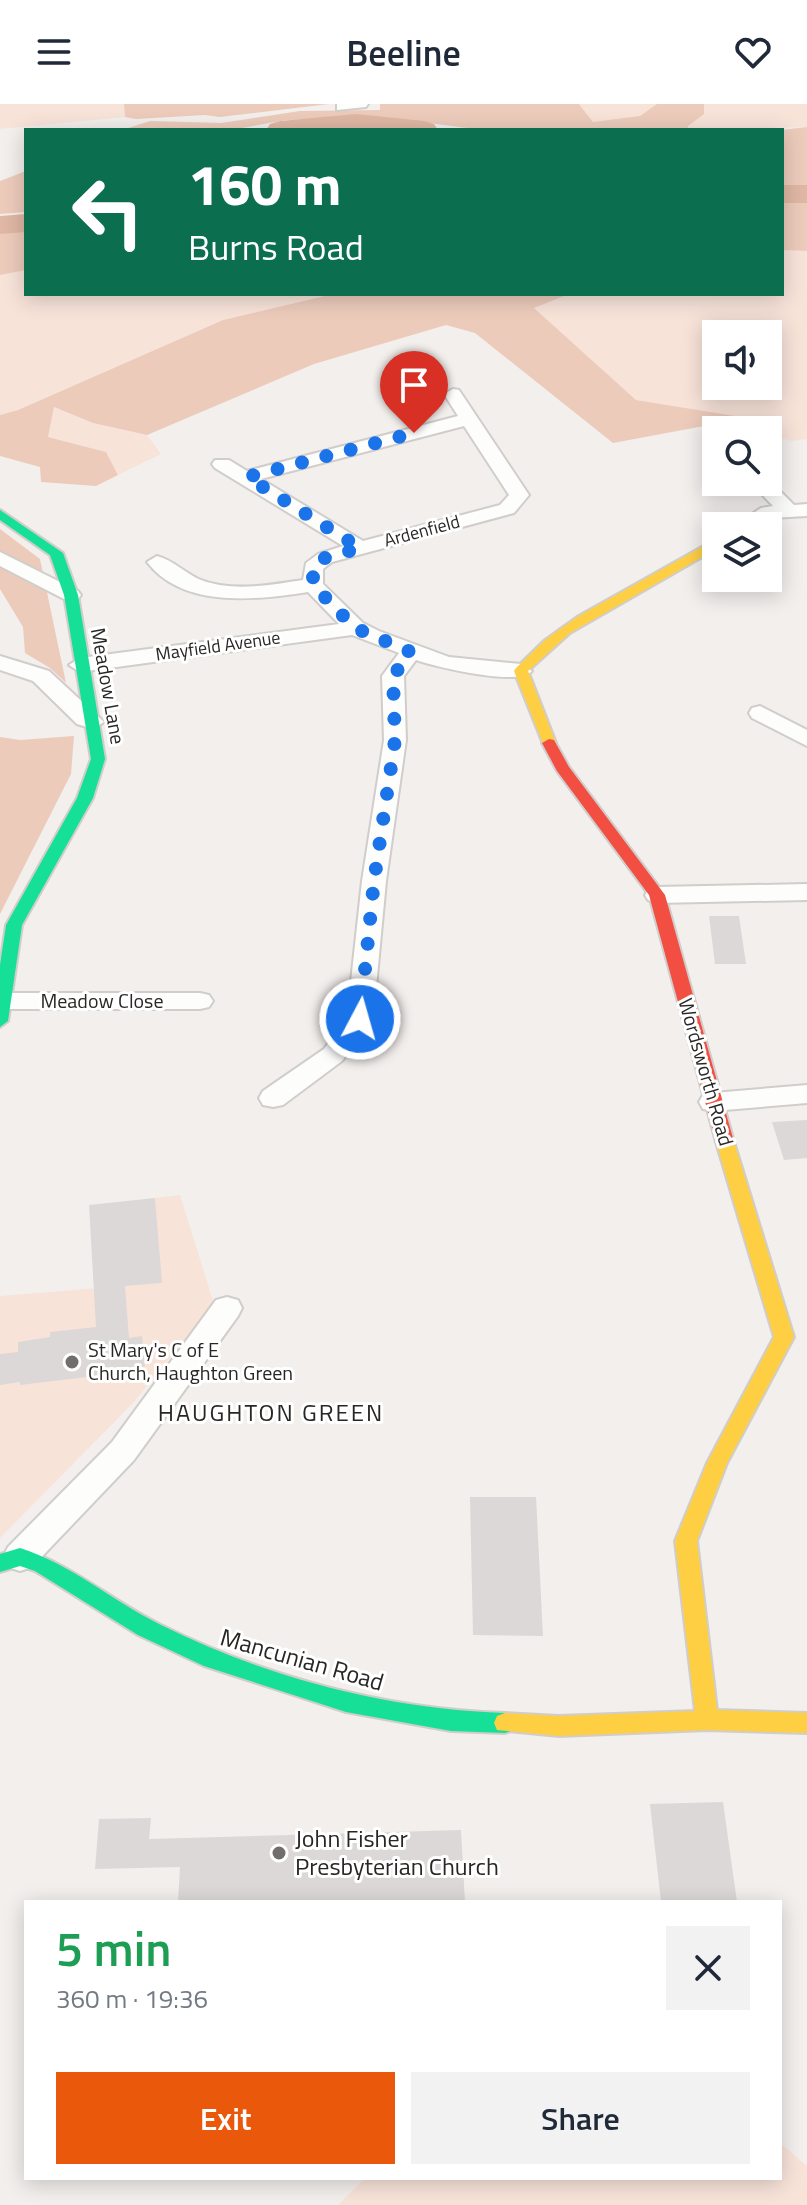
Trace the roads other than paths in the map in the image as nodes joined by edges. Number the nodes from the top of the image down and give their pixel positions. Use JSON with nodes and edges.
{"nodes":[{"id":1,"x":361,"y":104,"type":"edge"},
{"id":2,"x":342,"y":107,"type":"dead end"},
{"id":3,"x":453,"y":394,"type":"dead end"},
{"id":4,"x":469,"y":419,"type":"junction"},
{"id":5,"x":222,"y":464,"type":"dead end"},
{"id":6,"x":247,"y":477,"type":"junction"},
{"id":7,"x":779,"y":496,"type":"edge"},
{"id":8,"x":797,"y":509,"type":"edge"},
{"id":9,"x":768,"y":512,"type":"edge"},
{"id":10,"x":0,"y":514,"type":"edge"},
{"id":11,"x":360,"y":548,"type":"junction"},
{"id":12,"x":702,"y":552,"type":"edge"},
{"id":13,"x":0,"y":558,"type":"edge"},
{"id":14,"x":157,"y":562,"type":"dead end"},
{"id":15,"x":313,"y":585,"type":"junction"},
{"id":16,"x":71,"y":595,"type":"junction"},
{"id":17,"x":355,"y":628,"type":"junction"},
{"id":18,"x":411,"y":652,"type":"junction"},
{"id":19,"x":0,"y":663,"type":"edge"},
{"id":20,"x":80,"y":665,"type":"junction"},
{"id":21,"x":521,"y":671,"type":"junction"},
{"id":22,"x":760,"y":713,"type":"dead end"},
{"id":23,"x":93,"y":722,"type":"junction"},
{"id":24,"x":807,"y":739,"type":"edge"},
{"id":25,"x":807,"y":892,"type":"edge"},
{"id":26,"x":657,"y":895,"type":"junction"},
{"id":27,"x":200,"y":1001,"type":"dead end"},
{"id":28,"x":2,"y":1011,"type":"edge"},
{"id":29,"x":807,"y":1094,"type":"edge"},
{"id":30,"x":273,"y":1098,"type":"dead end"},
{"id":31,"x":713,"y":1102,"type":"junction"},
{"id":32,"x":227,"y":1308,"type":"dead end"},
{"id":33,"x":795,"y":1339,"type":"edge"},
{"id":34,"x":10,"y":1560,"type":"edge"},
{"id":35,"x":707,"y":1720,"type":"junction"},
{"id":36,"x":807,"y":1723,"type":"edge"}],
"edges":[{"from":1,"to":2,"type":"street"},
{"from":3,"to":4,"type":"street","name":"Ardenfield"},
{"from":4,"to":6,"type":"street"},
{"from":4,"to":11,"type":"street","name":"Ardenfield"},
{"from":5,"to":6,"type":"street","name":"Ardenfield"},
{"from":6,"to":11,"type":"street","name":"Ardenfield"},
{"from":7,"to":8,"type":"street"},
{"from":8,"to":9,"type":"street"},
{"from":10,"to":16,"type":"street","name":"Meadow Lane"},
{"from":11,"to":15,"type":"street"},
{"from":12,"to":21,"type":"street"},
{"from":13,"to":16,"type":"street"},
{"from":14,"to":15,"type":"street"},
{"from":15,"to":17,"type":"street"},
{"from":16,"to":20,"type":"street","name":"Meadow Lane"},
{"from":17,"to":18,"type":"street"},
{"from":17,"to":20,"type":"street","name":"Mayfield Avenue"},
{"from":18,"to":21,"type":"street"},
{"from":18,"to":30,"type":"street"},
{"from":19,"to":23,"type":"street"},
{"from":20,"to":23,"type":"street","name":"Meadow Lane"},
{"from":21,"to":26,"type":"street","name":"Wordsworth Road"},
{"from":22,"to":24,"type":"street"},
{"from":23,"to":28,"type":"street","name":"Meadow Lane"},
{"from":25,"to":26,"type":"street"},
{"from":26,"to":31,"type":"street","name":"Wordsworth Road"},
{"from":27,"to":28,"type":"street","name":"Meadow Close"},
{"from":29,"to":31,"type":"street"},
{"from":31,"to":33,"type":"street","name":"Wordsworth Road"},
{"from":32,"to":34,"type":"street"},
{"from":33,"to":35,"type":"street","name":"Wordsworth Road"},
{"from":34,"to":35,"type":"street","name":"Mancunian Road"},
{"from":35,"to":36,"type":"street","name":"Mancunian Road"}]}
